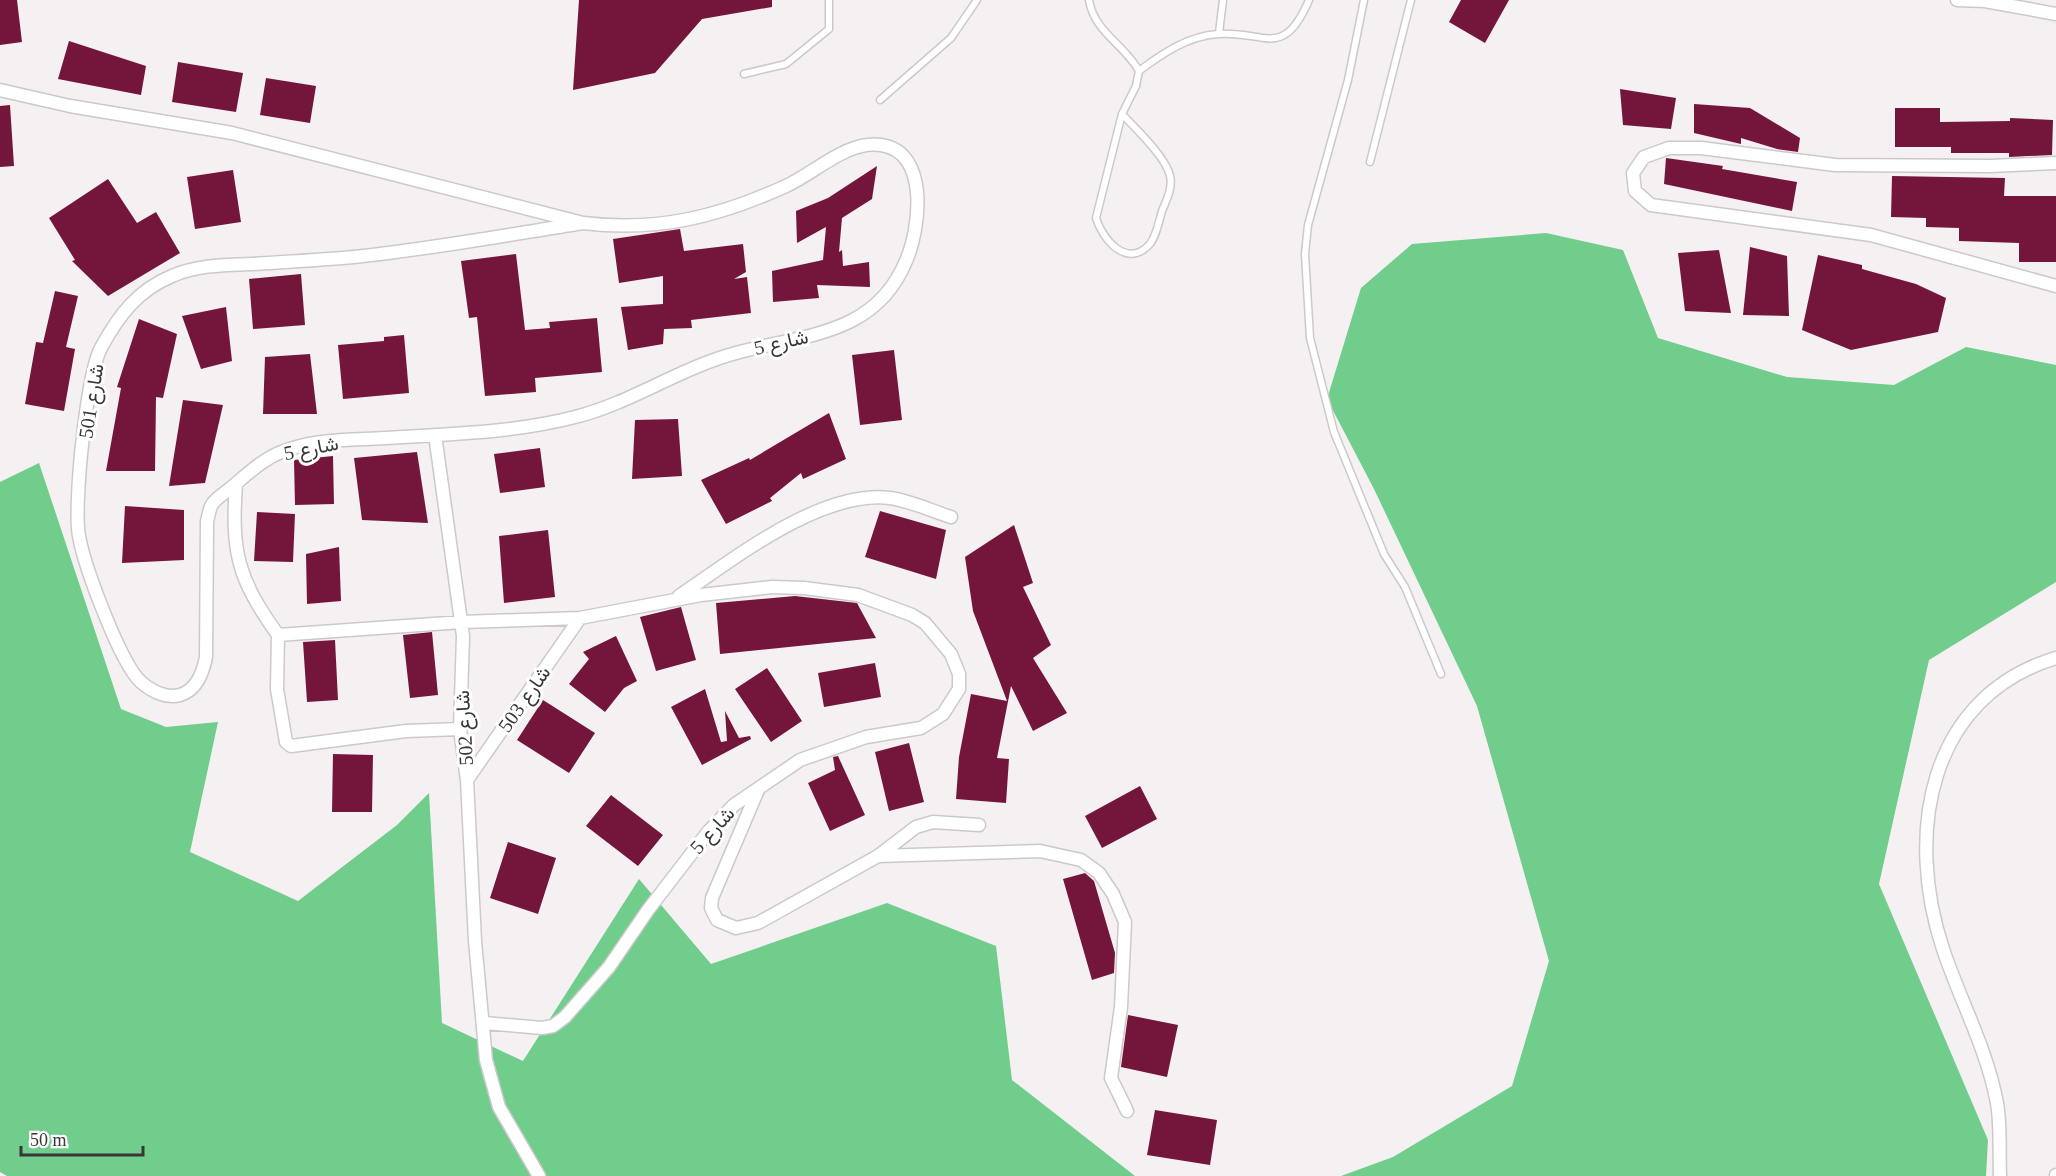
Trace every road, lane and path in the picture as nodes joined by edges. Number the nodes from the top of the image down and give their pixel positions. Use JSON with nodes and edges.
{"nodes":[{"id":1,"x":829,"y":0,"type":"edge"},
{"id":2,"x":977,"y":0,"type":"edge"},
{"id":3,"x":1089,"y":0,"type":"edge"},
{"id":4,"x":1223,"y":0,"type":"edge"},
{"id":5,"x":1309,"y":0,"type":"edge"},
{"id":6,"x":1364,"y":0,"type":"edge"},
{"id":7,"x":1411,"y":0,"type":"edge"},
{"id":8,"x":1957,"y":0,"type":"edge"},
{"id":9,"x":2056,"y":14,"type":"edge"},
{"id":10,"x":1219,"y":33,"type":"junction"},
{"id":11,"x":1139,"y":71,"type":"junction"},
{"id":12,"x":744,"y":74,"type":"dead end"},
{"id":13,"x":0,"y":90,"type":"edge"},
{"id":14,"x":880,"y":100,"type":"dead end"},
{"id":15,"x":1122,"y":114,"type":"junction"},
{"id":16,"x":1370,"y":162,"type":"dead end"},
{"id":17,"x":2056,"y":163,"type":"edge"},
{"id":18,"x":583,"y":223,"type":"junction"},
{"id":19,"x":2056,"y":286,"type":"edge"},
{"id":20,"x":435,"y":435,"type":"junction"},
{"id":21,"x":236,"y":484,"type":"junction"},
{"id":22,"x":951,"y":517,"type":"dead end"},
{"id":23,"x":675,"y":599,"type":"junction"},
{"id":24,"x":580,"y":618,"type":"junction"},
{"id":25,"x":462,"y":622,"type":"junction"},
{"id":26,"x":278,"y":635,"type":"junction"},
{"id":27,"x":2056,"y":658,"type":"edge"},
{"id":28,"x":1441,"y":674,"type":"dead end"},
{"id":29,"x":460,"y":729,"type":"junction"},
{"id":30,"x":467,"y":780,"type":"junction"},
{"id":31,"x":758,"y":789,"type":"junction"},
{"id":32,"x":979,"y":825,"type":"dead end"},
{"id":33,"x":878,"y":856,"type":"junction"},
{"id":34,"x":485,"y":1023,"type":"junction"},
{"id":35,"x":1127,"y":1111,"type":"dead end"},
{"id":36,"x":539,"y":1176,"type":"edge"},
{"id":37,"x":2000,"y":1176,"type":"edge"}],
"edges":[{"from":1,"to":12,"type":"lane"},
{"from":2,"to":14,"type":"lane"},
{"from":3,"to":11,"type":"lane"},
{"from":4,"to":10,"type":"lane"},
{"from":5,"to":10,"type":"lane"},
{"from":6,"to":28,"type":"lane"},
{"from":7,"to":16,"type":"lane"},
{"from":8,"to":9,"type":"street"},
{"from":10,"to":11,"type":"lane"},
{"from":11,"to":15,"type":"lane"},
{"from":13,"to":18,"type":"street","name":"شارع 5"},
{"from":15,"to":15,"type":"lane"},
{"from":17,"to":19,"type":"street"},
{"from":18,"to":20,"type":"street","name":"شارع 5"},
{"from":18,"to":21,"type":"street","name":"شارع 501"},
{"from":20,"to":21,"type":"street","name":"شارع 5"},
{"from":20,"to":25,"type":"street","name":"شارع 502"},
{"from":21,"to":26,"type":"street"},
{"from":22,"to":23,"type":"street"},
{"from":23,"to":24,"type":"street","name":"شارع 5"},
{"from":23,"to":31,"type":"street","name":"شارع 5"},
{"from":24,"to":25,"type":"street","name":"شارع 5"},
{"from":24,"to":30,"type":"street","name":"شارع 503"},
{"from":25,"to":26,"type":"street","name":"شارع 5"},
{"from":25,"to":29,"type":"street","name":"شارع 502"},
{"from":26,"to":29,"type":"street"},
{"from":27,"to":37,"type":"street"},
{"from":29,"to":30,"type":"street","name":"شارع 502"},
{"from":30,"to":34,"type":"street","name":"شارع 502"},
{"from":31,"to":33,"type":"street"},
{"from":31,"to":34,"type":"street","name":"شارع 5"},
{"from":32,"to":33,"type":"street"},
{"from":33,"to":35,"type":"street"},
{"from":34,"to":36,"type":"street"}]}
